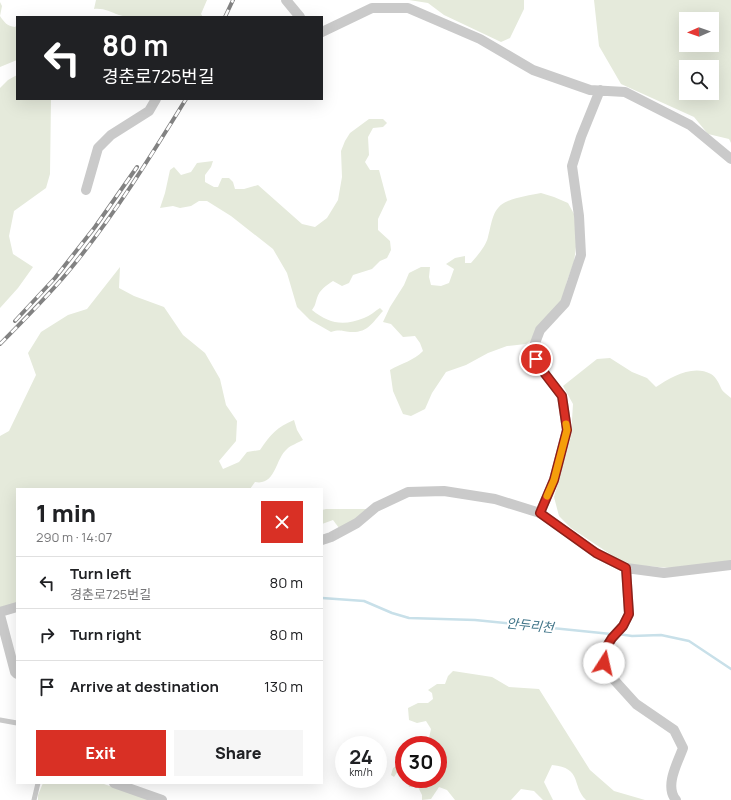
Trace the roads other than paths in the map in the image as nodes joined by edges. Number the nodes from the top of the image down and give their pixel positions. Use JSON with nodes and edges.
{"nodes":[{"id":1,"x":286,"y":0,"type":"edge"},
{"id":2,"x":299,"y":16,"type":"edge"},
{"id":3,"x":323,"y":32,"type":"edge"},
{"id":4,"x":600,"y":90,"type":"junction"},
{"id":5,"x":155,"y":100,"type":"edge"},
{"id":6,"x":731,"y":159,"type":"edge"},
{"id":7,"x":86,"y":190,"type":"dead end"},
{"id":8,"x":540,"y":513,"type":"junction"},
{"id":9,"x":323,"y":540,"type":"edge"},
{"id":10,"x":731,"y":565,"type":"edge"},
{"id":11,"x":626,"y":568,"type":"junction"},
{"id":12,"x":16,"y":607,"type":"edge"},
{"id":13,"x":0,"y":613,"type":"edge"},
{"id":14,"x":16,"y":673,"type":"edge"},
{"id":15,"x":0,"y":720,"type":"edge"},
{"id":16,"x":16,"y":723,"type":"edge"},
{"id":17,"x":38,"y":784,"type":"edge"},
{"id":18,"x":117,"y":784,"type":"edge"},
{"id":19,"x":34,"y":800,"type":"edge"},
{"id":20,"x":162,"y":800,"type":"edge"},
{"id":21,"x":676,"y":800,"type":"edge"}],
"edges":[{"from":1,"to":2,"type":"street"},
{"from":3,"to":4,"type":"street"},
{"from":4,"to":6,"type":"street"},
{"from":4,"to":8,"type":"street"},
{"from":5,"to":7,"type":"street"},
{"from":8,"to":9,"type":"street"},
{"from":8,"to":11,"type":"street"},
{"from":10,"to":11,"type":"street"},
{"from":11,"to":21,"type":"street"},
{"from":12,"to":13,"type":"street"},
{"from":13,"to":14,"type":"street"},
{"from":15,"to":16,"type":"lane"},
{"from":17,"to":19,"type":"lane"},
{"from":18,"to":20,"type":"street"}]}
